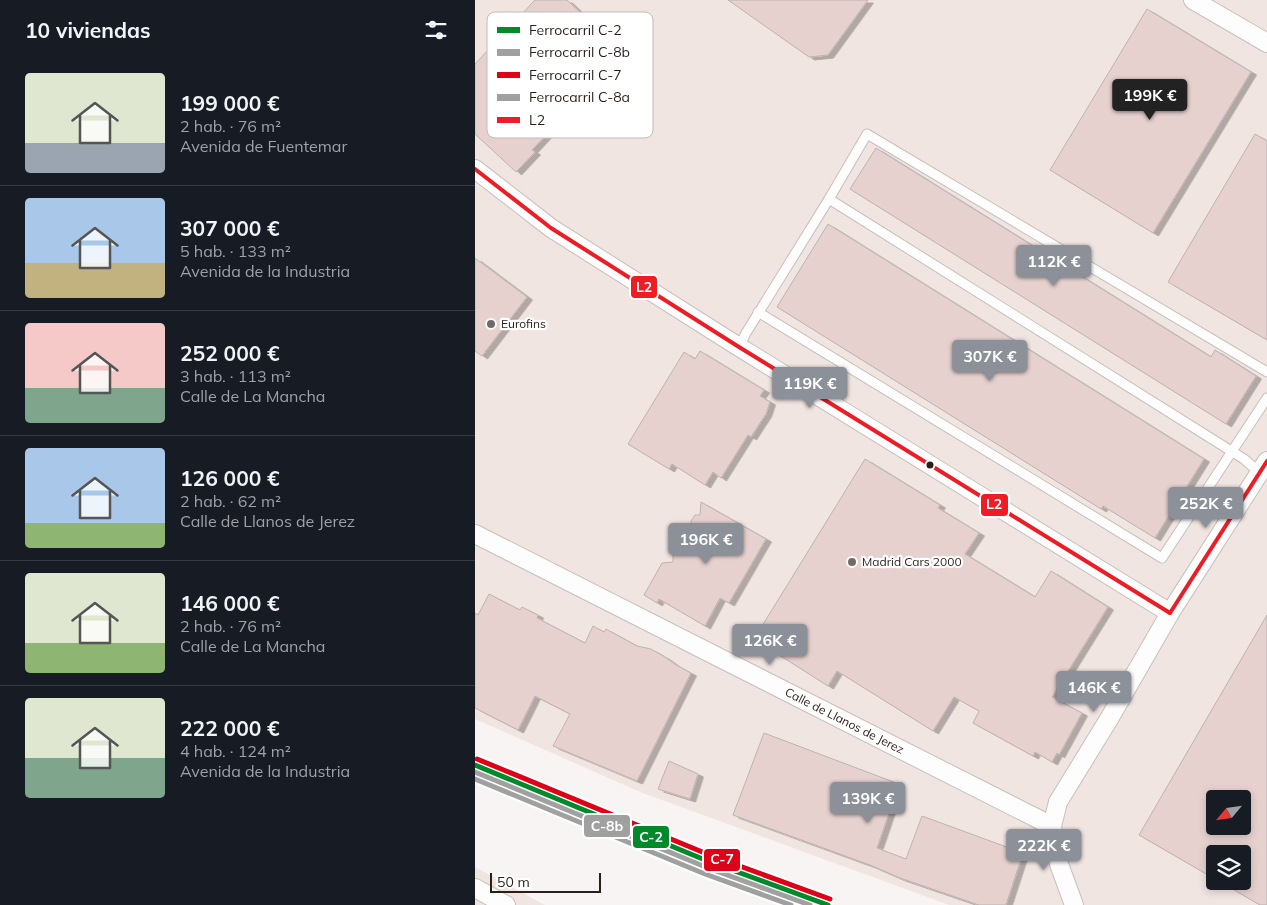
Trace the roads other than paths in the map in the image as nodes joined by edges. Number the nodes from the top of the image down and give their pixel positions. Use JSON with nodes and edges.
{"nodes":[{"id":1,"x":1193,"y":0,"type":"edge"},
{"id":2,"x":1267,"y":43,"type":"edge"},
{"id":3,"x":475,"y":169,"type":"edge"},
{"id":4,"x":829,"y":200,"type":"junction"},
{"id":5,"x":758,"y":312,"type":"junction"},
{"id":6,"x":739,"y":346,"type":"junction"},
{"id":7,"x":1267,"y":372,"type":"edge"},
{"id":8,"x":1267,"y":398,"type":"edge"},
{"id":9,"x":1233,"y":452,"type":"junction"},
{"id":10,"x":1263,"y":467,"type":"edge"},
{"id":11,"x":475,"y":534,"type":"edge"},
{"id":12,"x":1170,"y":613,"type":"junction"},
{"id":13,"x":1052,"y":826,"type":"junction"},
{"id":14,"x":475,"y":888,"type":"edge"},
{"id":15,"x":506,"y":905,"type":"edge"},
{"id":16,"x":1074,"y":905,"type":"edge"}],
"edges":[{"from":1,"to":2,"type":"street"},
{"from":3,"to":6,"type":"street"},
{"from":4,"to":5,"type":"lane"},
{"from":4,"to":7,"type":"lane"},
{"from":4,"to":9,"type":"lane"},
{"from":5,"to":6,"type":"lane"},
{"from":5,"to":9,"type":"lane"},
{"from":6,"to":12,"type":"street"},
{"from":8,"to":9,"type":"lane"},
{"from":9,"to":10,"type":"lane"},
{"from":10,"to":12,"type":"street"},
{"from":11,"to":13,"type":"street","name":"Calle de Llanos de Jerez"},
{"from":12,"to":13,"type":"street"},
{"from":13,"to":16,"type":"street"},
{"from":14,"to":15,"type":"street"}]}
